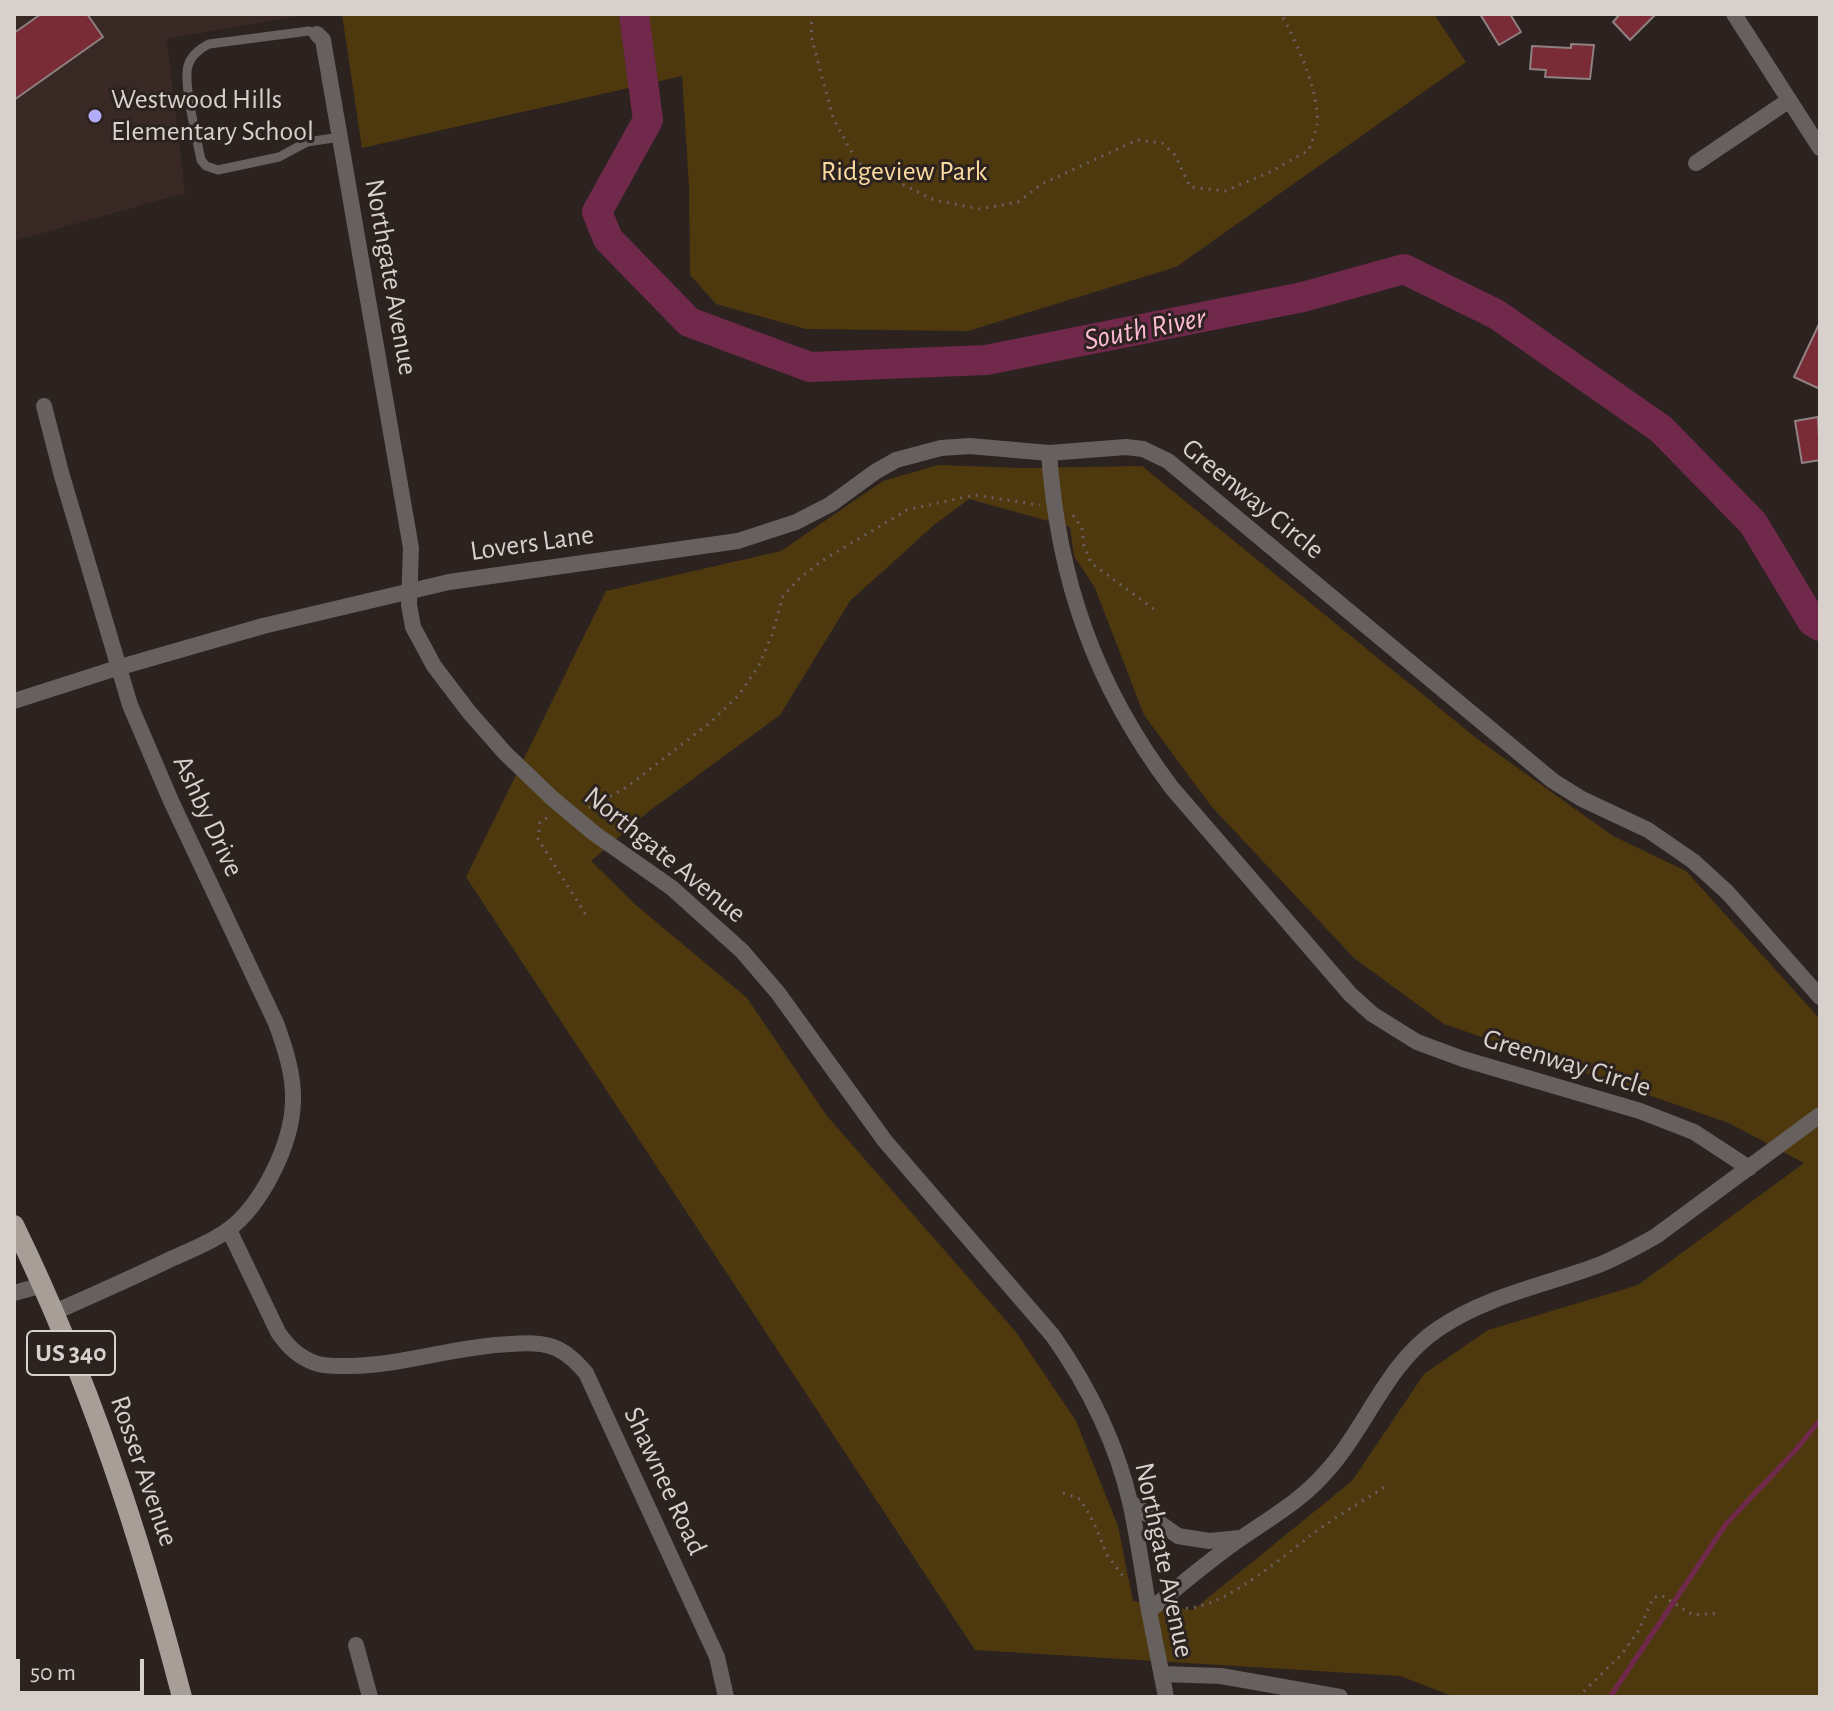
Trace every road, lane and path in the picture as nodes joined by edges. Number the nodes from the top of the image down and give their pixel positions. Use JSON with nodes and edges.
{"nodes":[{"id":1,"x":812,"y":14,"type":"edge"},
{"id":2,"x":1281,"y":14,"type":"edge"},
{"id":3,"x":1734,"y":14,"type":"edge"},
{"id":4,"x":317,"y":34,"type":"joint"},
{"id":5,"x":1788,"y":101,"type":"junction"},
{"id":6,"x":340,"y":137,"type":"junction"},
{"id":7,"x":1820,"y":148,"type":"edge"},
{"id":8,"x":1696,"y":163,"type":"dead end"},
{"id":9,"x":44,"y":406,"type":"dead end"},
{"id":10,"x":1049,"y":453,"type":"junction"},
{"id":11,"x":1053,"y":507,"type":"junction"},
{"id":12,"x":409,"y":591,"type":"junction"},
{"id":13,"x":1158,"y":612,"type":"dead end"},
{"id":14,"x":117,"y":668,"type":"junction"},
{"id":15,"x":14,"y":701,"type":"edge"},
{"id":16,"x":570,"y":814,"type":"junction"},
{"id":17,"x":586,"y":915,"type":"dead end"},
{"id":18,"x":1820,"y":997,"type":"edge"},
{"id":19,"x":1820,"y":1115,"type":"edge"},
{"id":20,"x":1749,"y":1168,"type":"junction"},
{"id":21,"x":14,"y":1225,"type":"edge"},
{"id":22,"x":229,"y":1230,"type":"junction"},
{"id":23,"x":43,"y":1285,"type":"junction"},
{"id":24,"x":14,"y":1293,"type":"edge"},
{"id":25,"x":55,"y":1312,"type":"junction"},
{"id":26,"x":1130,"y":1502,"type":"junction"},
{"id":27,"x":1242,"y":1538,"type":"junction"},
{"id":28,"x":1149,"y":1611,"type":"junction"},
{"id":29,"x":1719,"y":1613,"type":"dead end"},
{"id":30,"x":356,"y":1645,"type":"dead end"},
{"id":31,"x":1162,"y":1674,"type":"junction"},
{"id":32,"x":182,"y":1697,"type":"edge"},
{"id":33,"x":370,"y":1697,"type":"edge"},
{"id":34,"x":726,"y":1697,"type":"edge"},
{"id":35,"x":1166,"y":1697,"type":"edge"},
{"id":36,"x":1340,"y":1697,"type":"edge"},
{"id":37,"x":1578,"y":1697,"type":"edge"}],
"edges":[{"from":1,"to":2,"type":"path"},
{"from":3,"to":5,"type":"street"},
{"from":4,"to":6,"type":"street","name":"Northgate Avenue"},
{"from":4,"to":6,"type":"lane"},
{"from":5,"to":7,"type":"street"},
{"from":5,"to":8,"type":"street"},
{"from":6,"to":12,"type":"street","name":"Northgate Avenue"},
{"from":9,"to":14,"type":"street","name":"Ashby Drive"},
{"from":10,"to":11,"type":"street","name":"Greenway Circle"},
{"from":10,"to":12,"type":"street","name":"Lovers Lane"},
{"from":10,"to":18,"type":"street","name":"Greenway Circle"},
{"from":11,"to":13,"type":"path"},
{"from":11,"to":16,"type":"path"},
{"from":11,"to":20,"type":"street","name":"Greenway Circle"},
{"from":12,"to":14,"type":"street","name":"Lovers Lane"},
{"from":12,"to":16,"type":"street","name":"Northgate Avenue"},
{"from":14,"to":15,"type":"street","name":"Lovers Lane"},
{"from":14,"to":22,"type":"street","name":"Ashby Drive"},
{"from":16,"to":17,"type":"path"},
{"from":16,"to":26,"type":"street","name":"Northgate Avenue"},
{"from":19,"to":20,"type":"street"},
{"from":20,"to":27,"type":"street"},
{"from":21,"to":23,"type":"main road","name":"Rosser Avenue","number":"US 340"},
{"from":22,"to":25,"type":"street"},
{"from":22,"to":34,"type":"street","name":"Shawnee Road"},
{"from":23,"to":24,"type":"street"},
{"from":23,"to":25,"type":"main road","name":"Rosser Avenue","number":"US 340"},
{"from":25,"to":32,"type":"main road","name":"Rosser Avenue","number":"US 340"},
{"from":26,"to":27,"type":"street"},
{"from":26,"to":28,"type":"street","name":"Northgate Avenue"},
{"from":27,"to":28,"type":"street"},
{"from":28,"to":31,"type":"street","name":"Northgate Avenue"},
{"from":29,"to":37,"type":"path"},
{"from":30,"to":33,"type":"street"},
{"from":31,"to":35,"type":"street","name":"Northgate Avenue"},
{"from":31,"to":36,"type":"street"}]}
